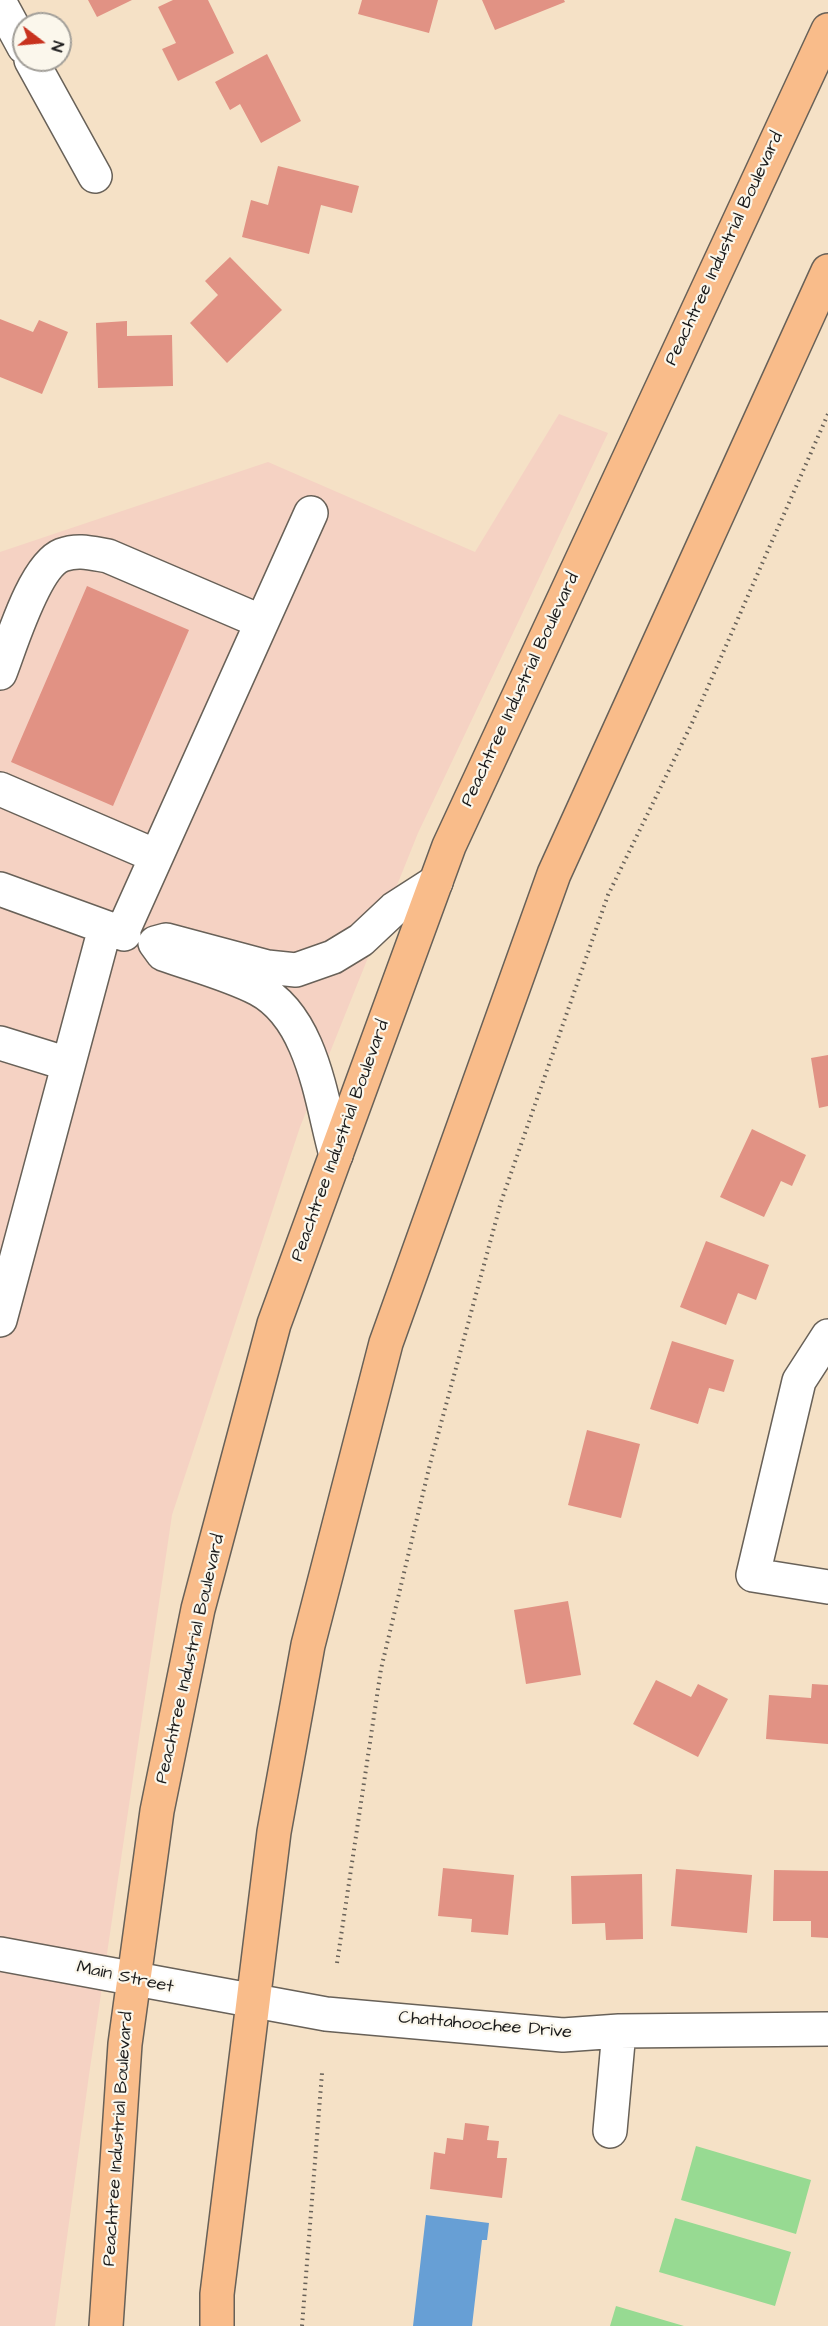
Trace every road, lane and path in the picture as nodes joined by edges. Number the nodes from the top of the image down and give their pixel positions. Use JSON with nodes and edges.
{"nodes":[{"id":1,"x":0,"y":3,"type":"edge"},
{"id":2,"x":12,"y":24,"type":"edge"},
{"id":3,"x":828,"y":30,"type":"edge"},
{"id":4,"x":39,"y":72,"type":"edge"},
{"id":5,"x":95,"y":176,"type":"dead end"},
{"id":6,"x":828,"y":271,"type":"edge"},
{"id":7,"x":828,"y":414,"type":"edge"},
{"id":8,"x":311,"y":513,"type":"dead end"},
{"id":9,"x":262,"y":622,"type":"junction"},
{"id":10,"x":0,"y":673,"type":"edge"},
{"id":11,"x":0,"y":789,"type":"edge"},
{"id":12,"x":156,"y":856,"type":"junction"},
{"id":13,"x":436,"y":882,"type":"junction"},
{"id":14,"x":0,"y":889,"type":"edge"},
{"id":15,"x":113,"y":930,"type":"junction"},
{"id":16,"x":155,"y":943,"type":"junction"},
{"id":17,"x":0,"y":1043,"type":"edge"},
{"id":18,"x":68,"y":1064,"type":"junction"},
{"id":19,"x":336,"y":1155,"type":"junction"},
{"id":20,"x":0,"y":1320,"type":"edge"},
{"id":21,"x":828,"y":1336,"type":"edge"},
{"id":22,"x":828,"y":1587,"type":"edge"},
{"id":23,"x":0,"y":1954,"type":"edge"},
{"id":24,"x":337,"y":1963,"type":"dead end"},
{"id":25,"x":132,"y":1980,"type":"junction"},
{"id":26,"x":251,"y":2002,"type":"junction"},
{"id":27,"x":828,"y":2029,"type":"edge"},
{"id":28,"x":619,"y":2031,"type":"junction"},
{"id":29,"x":322,"y":2073,"type":"dead end"},
{"id":30,"x":610,"y":2131,"type":"dead end"},
{"id":31,"x":106,"y":2326,"type":"edge"},
{"id":32,"x":217,"y":2326,"type":"edge"},
{"id":33,"x":302,"y":2326,"type":"edge"}],
"edges":[{"from":1,"to":2,"type":"street"},
{"from":3,"to":13,"type":"highway","name":"Peachtree Industrial Boulevard"},
{"from":4,"to":5,"type":"street"},
{"from":6,"to":26,"type":"highway"},
{"from":7,"to":24,"type":"path"},
{"from":8,"to":9,"type":"street"},
{"from":9,"to":10,"type":"street"},
{"from":9,"to":12,"type":"street"},
{"from":11,"to":12,"type":"street"},
{"from":12,"to":15,"type":"street"},
{"from":13,"to":16,"type":"street"},
{"from":13,"to":19,"type":"highway","name":"Peachtree Industrial Boulevard"},
{"from":14,"to":15,"type":"street"},
{"from":15,"to":16,"type":"street"},
{"from":15,"to":18,"type":"street"},
{"from":16,"to":19,"type":"street"},
{"from":17,"to":18,"type":"street"},
{"from":18,"to":20,"type":"street"},
{"from":19,"to":25,"type":"highway","name":"Peachtree Industrial Boulevard"},
{"from":21,"to":22,"type":"street"},
{"from":23,"to":25,"type":"street","name":"Main Street"},
{"from":25,"to":26,"type":"street","name":"Main Street"},
{"from":25,"to":31,"type":"highway","name":"Peachtree Industrial Boulevard"},
{"from":26,"to":28,"type":"street","name":"Chattahoochee Drive"},
{"from":26,"to":32,"type":"highway"},
{"from":27,"to":28,"type":"street","name":"Chattahoochee Drive"},
{"from":28,"to":30,"type":"street"},
{"from":29,"to":33,"type":"path"}]}
